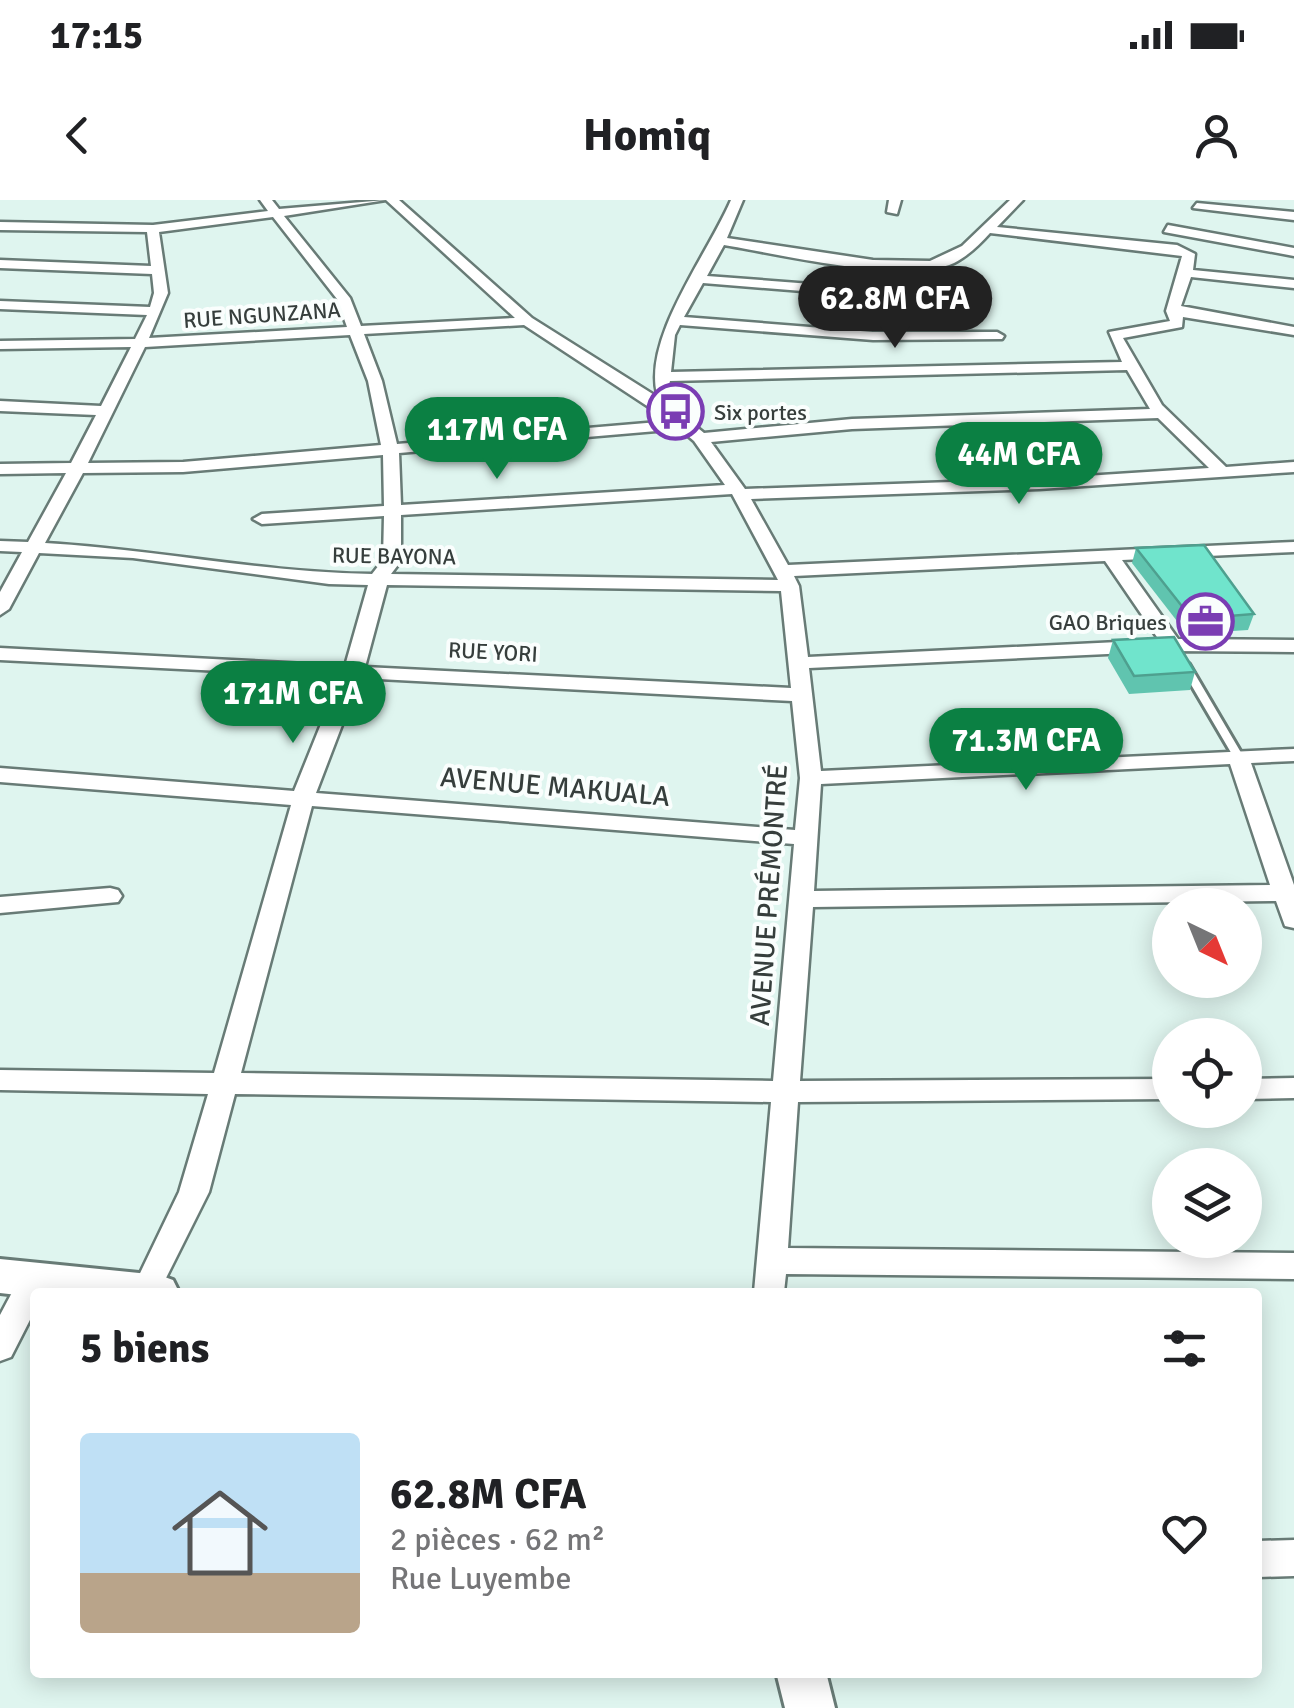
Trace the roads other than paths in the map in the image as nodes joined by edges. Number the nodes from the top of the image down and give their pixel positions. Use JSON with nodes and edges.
{"nodes":[{"id":1,"x":380,"y":200,"type":"edge"},
{"id":2,"x":392,"y":200,"type":"edge"},
{"id":3,"x":737,"y":200,"type":"edge"},
{"id":4,"x":1018,"y":200,"type":"edge"},
{"id":5,"x":1198,"y":206,"type":"dead end"},
{"id":6,"x":270,"y":207,"type":"edge"},
{"id":7,"x":1294,"y":216,"type":"edge"},
{"id":8,"x":0,"y":226,"type":"edge"},
{"id":9,"x":153,"y":229,"type":"junction"},
{"id":10,"x":1168,"y":229,"type":"dead end"},
{"id":11,"x":984,"y":230,"type":"junction"},
{"id":12,"x":720,"y":241,"type":"junction"},
{"id":13,"x":1294,"y":252,"type":"edge"},
{"id":14,"x":0,"y":264,"type":"edge"},
{"id":15,"x":158,"y":270,"type":"junction"},
{"id":16,"x":1186,"y":272,"type":"junction"},
{"id":17,"x":701,"y":279,"type":"junction"},
{"id":18,"x":1294,"y":284,"type":"edge"},
{"id":19,"x":877,"y":293,"type":"dead end"},
{"id":20,"x":0,"y":304,"type":"edge"},
{"id":21,"x":156,"y":311,"type":"junction"},
{"id":22,"x":1173,"y":311,"type":"junction"},
{"id":23,"x":528,"y":321,"type":"junction"},
{"id":24,"x":677,"y":321,"type":"junction"},
{"id":25,"x":356,"y":328,"type":"junction"},
{"id":26,"x":1294,"y":331,"type":"edge"},
{"id":27,"x":998,"y":336,"type":"dead end"},
{"id":28,"x":143,"y":344,"type":"junction"},
{"id":29,"x":0,"y":346,"type":"edge"},
{"id":30,"x":1128,"y":366,"type":"junction"},
{"id":31,"x":662,"y":377,"type":"junction"},
{"id":32,"x":0,"y":406,"type":"edge"},
{"id":33,"x":662,"y":406,"type":"junction"},
{"id":34,"x":108,"y":411,"type":"junction"},
{"id":35,"x":1164,"y":413,"type":"junction"},
{"id":36,"x":692,"y":431,"type":"junction"},
{"id":37,"x":389,"y":446,"type":"junction"},
{"id":38,"x":1294,"y":467,"type":"edge"},
{"id":39,"x":77,"y":468,"type":"junction"},
{"id":40,"x":0,"y":469,"type":"edge"},
{"id":41,"x":1222,"y":472,"type":"junction"},
{"id":42,"x":738,"y":492,"type":"junction"},
{"id":43,"x":390,"y":510,"type":"junction"},
{"id":44,"x":262,"y":519,"type":"dead end"},
{"id":45,"x":0,"y":546,"type":"edge"},
{"id":46,"x":37,"y":546,"type":"junction"},
{"id":47,"x":1294,"y":547,"type":"edge"},
{"id":48,"x":1112,"y":559,"type":"junction"},
{"id":49,"x":380,"y":576,"type":"junction"},
{"id":50,"x":786,"y":579,"type":"junction"},
{"id":51,"x":0,"y":609,"type":"edge"},
{"id":52,"x":1172,"y":645,"type":"junction"},
{"id":53,"x":1294,"y":646,"type":"edge"},
{"id":54,"x":0,"y":654,"type":"edge"},
{"id":55,"x":800,"y":663,"type":"junction"},
{"id":56,"x":354,"y":669,"type":"junction"},
{"id":57,"x":804,"y":695,"type":"junction"},
{"id":58,"x":1294,"y":755,"type":"edge"},
{"id":59,"x":1238,"y":756,"type":"junction"},
{"id":60,"x":0,"y":775,"type":"edge"},
{"id":61,"x":811,"y":778,"type":"junction"},
{"id":62,"x":305,"y":796,"type":"junction"},
{"id":63,"x":806,"y":838,"type":"junction"},
{"id":64,"x":1290,"y":893,"type":"edge"},
{"id":65,"x":110,"y":896,"type":"dead end"},
{"id":66,"x":801,"y":899,"type":"junction"},
{"id":67,"x":0,"y":906,"type":"edge"},
{"id":68,"x":1294,"y":920,"type":"edge"},
{"id":69,"x":0,"y":1080,"type":"edge"},
{"id":70,"x":228,"y":1084,"type":"junction"},
{"id":71,"x":1294,"y":1088,"type":"edge"},
{"id":72,"x":1152,"y":1089,"type":"edge"},
{"id":73,"x":1262,"y":1089,"type":"edge"},
{"id":74,"x":784,"y":1092,"type":"junction"},
{"id":75,"x":772,"y":1261,"type":"junction"},
{"id":76,"x":1294,"y":1266,"type":"edge"},
{"id":77,"x":17,"y":1277,"type":"edge"},
{"id":78,"x":123,"y":1288,"type":"edge"},
{"id":79,"x":153,"y":1288,"type":"edge"},
{"id":80,"x":770,"y":1288,"type":"edge"},
{"id":81,"x":0,"y":1346,"type":"edge"},
{"id":82,"x":1294,"y":1558,"type":"edge"},
{"id":83,"x":1262,"y":1559,"type":"edge"},
{"id":84,"x":802,"y":1678,"type":"edge"},
{"id":85,"x":810,"y":1708,"type":"edge"}],
"edges":[{"from":1,"to":6,"type":"street"},
{"from":2,"to":23,"type":"street","name":"AVENUE PRÉMONTRÉ"},
{"from":3,"to":12,"type":"street"},
{"from":4,"to":11,"type":"street"},
{"from":5,"to":7,"type":"street"},
{"from":6,"to":9,"type":"street"},
{"from":6,"to":25,"type":"street"},
{"from":8,"to":9,"type":"street"},
{"from":9,"to":15,"type":"street"},
{"from":10,"to":13,"type":"street"},
{"from":11,"to":12,"type":"street"},
{"from":11,"to":16,"type":"street"},
{"from":12,"to":17,"type":"street"},
{"from":14,"to":15,"type":"street"},
{"from":15,"to":21,"type":"street"},
{"from":16,"to":18,"type":"street"},
{"from":16,"to":22,"type":"street"},
{"from":17,"to":19,"type":"street"},
{"from":17,"to":24,"type":"street"},
{"from":20,"to":21,"type":"street"},
{"from":21,"to":28,"type":"street"},
{"from":22,"to":26,"type":"street"},
{"from":22,"to":30,"type":"street"},
{"from":23,"to":25,"type":"street","name":"RUE NGUNZANA"},
{"from":23,"to":33,"type":"street","name":"AVENUE PRÉMONTRÉ"},
{"from":24,"to":27,"type":"street"},
{"from":24,"to":31,"type":"street"},
{"from":25,"to":28,"type":"street","name":"RUE NGUNZANA"},
{"from":25,"to":37,"type":"street"},
{"from":28,"to":29,"type":"street","name":"RUE NGUNZANA"},
{"from":28,"to":34,"type":"street"},
{"from":30,"to":31,"type":"street"},
{"from":30,"to":35,"type":"street"},
{"from":31,"to":33,"type":"street"},
{"from":32,"to":34,"type":"street"},
{"from":33,"to":36,"type":"street","name":"AVENUE PRÉMONTRÉ"},
{"from":34,"to":39,"type":"street"},
{"from":35,"to":36,"type":"street"},
{"from":35,"to":41,"type":"street"},
{"from":36,"to":37,"type":"street"},
{"from":36,"to":42,"type":"street","name":"AVENUE PRÉMONTRÉ"},
{"from":37,"to":39,"type":"street"},
{"from":37,"to":43,"type":"street"},
{"from":38,"to":41,"type":"street"},
{"from":39,"to":40,"type":"street"},
{"from":39,"to":46,"type":"street"},
{"from":41,"to":42,"type":"street"},
{"from":42,"to":43,"type":"street"},
{"from":42,"to":50,"type":"street","name":"AVENUE PRÉMONTRÉ"},
{"from":43,"to":44,"type":"street"},
{"from":43,"to":49,"type":"street"},
{"from":45,"to":46,"type":"street","name":"RUE BAYONA"},
{"from":46,"to":49,"type":"street","name":"RUE BAYONA"},
{"from":46,"to":51,"type":"street"},
{"from":47,"to":48,"type":"street","name":"RUE BAYONA"},
{"from":48,"to":50,"type":"street","name":"RUE BAYONA"},
{"from":48,"to":52,"type":"street"},
{"from":49,"to":50,"type":"street","name":"RUE BAYONA"},
{"from":49,"to":56,"type":"street"},
{"from":50,"to":55,"type":"street","name":"AVENUE PRÉMONTRÉ"},
{"from":52,"to":53,"type":"street"},
{"from":52,"to":55,"type":"street"},
{"from":52,"to":59,"type":"lane"},
{"from":54,"to":56,"type":"street","name":"RUE YORI"},
{"from":55,"to":57,"type":"street","name":"AVENUE PRÉMONTRÉ"},
{"from":56,"to":57,"type":"street","name":"RUE YORI"},
{"from":56,"to":62,"type":"street"},
{"from":57,"to":61,"type":"street","name":"AVENUE PRÉMONTRÉ"},
{"from":58,"to":59,"type":"street"},
{"from":59,"to":61,"type":"street"},
{"from":59,"to":64,"type":"street"},
{"from":60,"to":62,"type":"street","name":"AVENUE MAKUALA"},
{"from":61,"to":63,"type":"street","name":"AVENUE PRÉMONTRÉ"},
{"from":62,"to":63,"type":"street","name":"AVENUE MAKUALA"},
{"from":62,"to":70,"type":"street"},
{"from":63,"to":66,"type":"street","name":"AVENUE PRÉMONTRÉ"},
{"from":64,"to":66,"type":"street"},
{"from":64,"to":68,"type":"street"},
{"from":65,"to":67,"type":"street"},
{"from":66,"to":74,"type":"street","name":"AVENUE PRÉMONTRÉ"},
{"from":69,"to":70,"type":"street"},
{"from":70,"to":74,"type":"street"},
{"from":70,"to":79,"type":"street"},
{"from":71,"to":73,"type":"street"},
{"from":72,"to":74,"type":"street"},
{"from":74,"to":75,"type":"street","name":"AVENUE PRÉMONTRÉ"},
{"from":75,"to":76,"type":"street"},
{"from":75,"to":80,"type":"street","name":"AVENUE PRÉMONTRÉ"},
{"from":77,"to":78,"type":"street"},
{"from":77,"to":81,"type":"street"},
{"from":82,"to":83,"type":"street"},
{"from":84,"to":85,"type":"street"}]}
